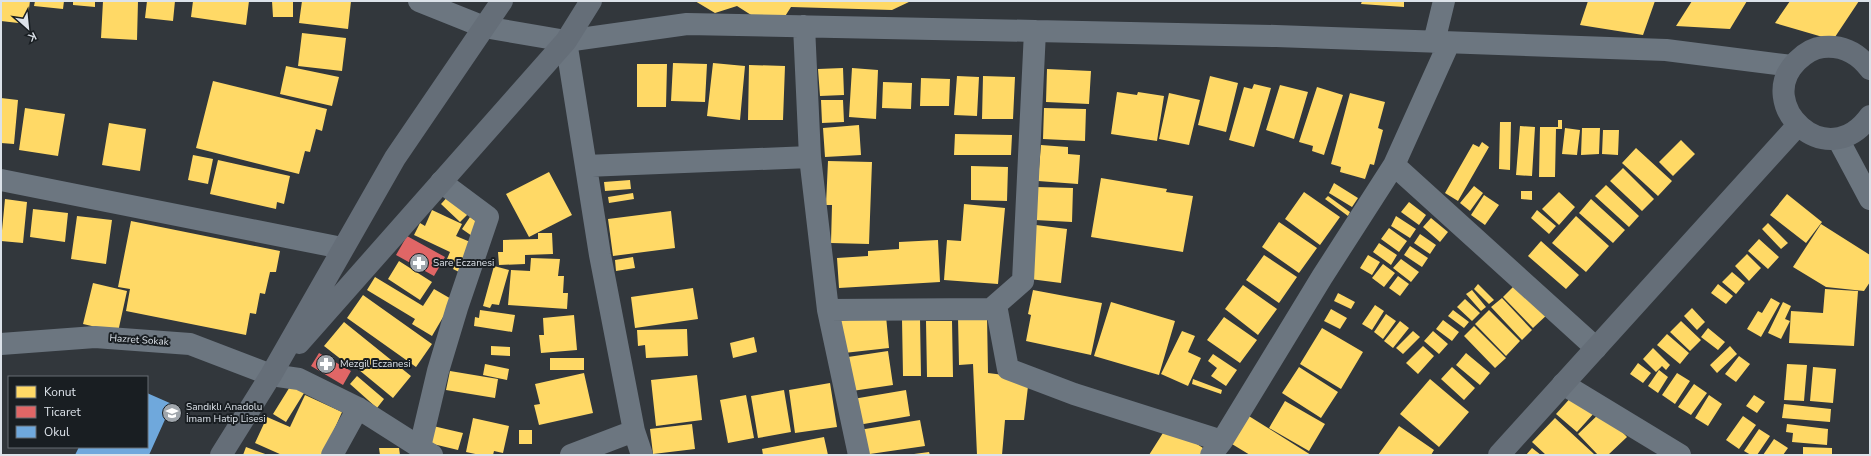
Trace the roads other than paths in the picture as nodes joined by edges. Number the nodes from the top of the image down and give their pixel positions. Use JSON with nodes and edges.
{"nodes":[{"id":1,"x":419,"y":1,"type":"edge"},
{"id":2,"x":502,"y":1,"type":"edge"},
{"id":3,"x":591,"y":1,"type":"edge"},
{"id":4,"x":1444,"y":1,"type":"edge"},
{"id":5,"x":804,"y":26,"type":"junction"},
{"id":6,"x":484,"y":27,"type":"junction"},
{"id":7,"x":1036,"y":31,"type":"junction"},
{"id":8,"x":566,"y":41,"type":"junction"},
{"id":9,"x":1442,"y":42,"type":"junction"},
{"id":10,"x":1868,"y":60,"type":"edge"},
{"id":11,"x":1792,"y":66,"type":"junction"},
{"id":12,"x":1870,"y":116,"type":"edge"},
{"id":13,"x":1798,"y":125,"type":"junction"},
{"id":14,"x":1838,"y":139,"type":"junction"},
{"id":15,"x":810,"y":157,"type":"junction"},
{"id":16,"x":1394,"y":165,"type":"junction"},
{"id":17,"x":586,"y":166,"type":"junction"},
{"id":18,"x":1,"y":180,"type":"edge"},
{"id":19,"x":441,"y":182,"type":"junction"},
{"id":20,"x":1870,"y":200,"type":"edge"},
{"id":21,"x":342,"y":248,"type":"junction"},
{"id":22,"x":996,"y":305,"type":"junction"},
{"id":23,"x":828,"y":310,"type":"junction"},
{"id":24,"x":1,"y":344,"type":"edge"},
{"id":25,"x":1596,"y":348,"type":"junction"},
{"id":26,"x":270,"y":375,"type":"junction"},
{"id":27,"x":1563,"y":384,"type":"junction"},
{"id":28,"x":358,"y":408,"type":"junction"},
{"id":29,"x":634,"y":431,"type":"junction"},
{"id":30,"x":1217,"y":448,"type":"edge"},
{"id":31,"x":426,"y":451,"type":"edge"},
{"id":32,"x":221,"y":455,"type":"edge"},
{"id":33,"x":332,"y":455,"type":"edge"},
{"id":34,"x":570,"y":455,"type":"edge"},
{"id":35,"x":642,"y":455,"type":"edge"},
{"id":36,"x":859,"y":455,"type":"edge"},
{"id":37,"x":1500,"y":455,"type":"edge"},
{"id":38,"x":1680,"y":455,"type":"edge"}],
"edges":[{"from":1,"to":6,"type":"street"},
{"from":2,"to":6,"type":"street"},
{"from":3,"to":8,"type":"street"},
{"from":4,"to":9,"type":"street"},
{"from":5,"to":7,"type":"street"},
{"from":5,"to":8,"type":"street"},
{"from":5,"to":15,"type":"street"},
{"from":6,"to":8,"type":"street"},
{"from":6,"to":21,"type":"street"},
{"from":7,"to":9,"type":"street"},
{"from":7,"to":22,"type":"street"},
{"from":8,"to":17,"type":"street"},
{"from":8,"to":19,"type":"street"},
{"from":9,"to":11,"type":"street"},
{"from":9,"to":16,"type":"street"},
{"from":10,"to":11,"type":"street"},
{"from":11,"to":13,"type":"street"},
{"from":12,"to":14,"type":"street"},
{"from":13,"to":14,"type":"street"},
{"from":13,"to":25,"type":"street"},
{"from":14,"to":20,"type":"street"},
{"from":15,"to":17,"type":"street"},
{"from":15,"to":23,"type":"street"},
{"from":16,"to":25,"type":"street"},
{"from":16,"to":30,"type":"street"},
{"from":17,"to":29,"type":"street"},
{"from":18,"to":21,"type":"street"},
{"from":19,"to":26,"type":"street"},
{"from":19,"to":31,"type":"street"},
{"from":21,"to":26,"type":"street"},
{"from":22,"to":23,"type":"street"},
{"from":22,"to":30,"type":"street"},
{"from":23,"to":36,"type":"street"},
{"from":24,"to":26,"type":"street","name":"Hazret Sokak"},
{"from":25,"to":27,"type":"street"},
{"from":26,"to":28,"type":"street","name":"Hazret Sokak"},
{"from":26,"to":32,"type":"street"},
{"from":27,"to":37,"type":"street"},
{"from":27,"to":38,"type":"street"},
{"from":28,"to":31,"type":"street","name":"Hazret Sokak"},
{"from":28,"to":33,"type":"street"},
{"from":29,"to":34,"type":"street"},
{"from":29,"to":35,"type":"street"}]}
